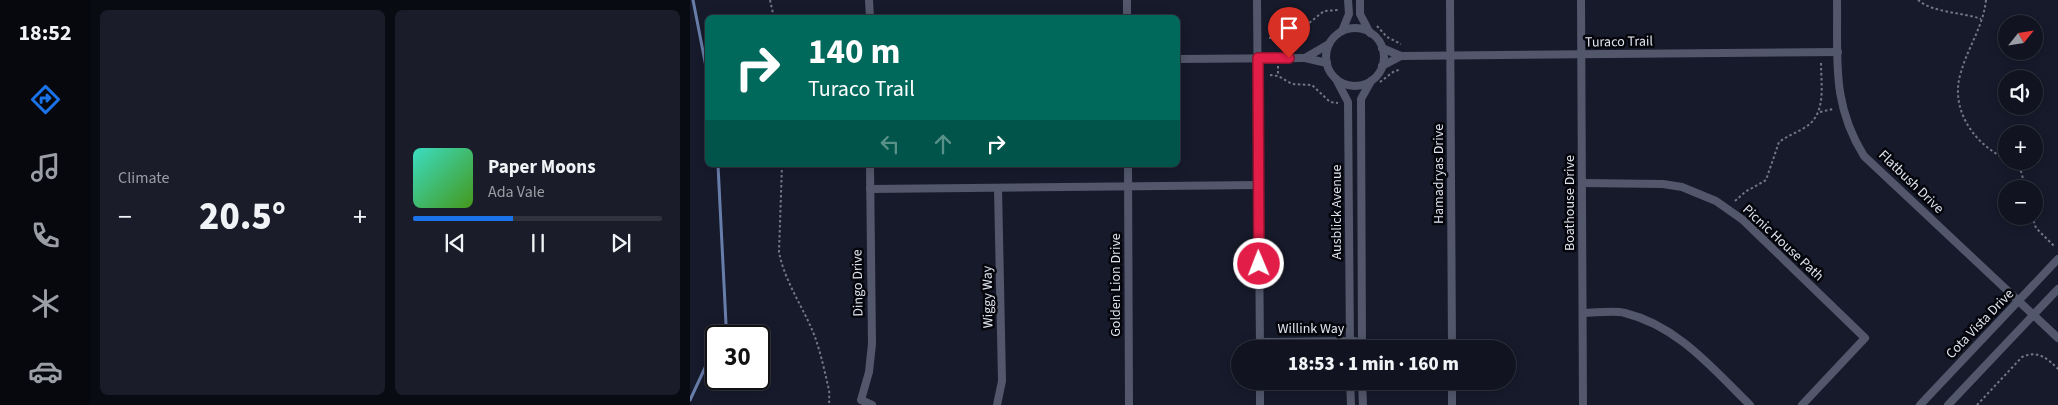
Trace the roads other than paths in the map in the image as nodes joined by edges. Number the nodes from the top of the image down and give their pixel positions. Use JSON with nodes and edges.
{"nodes":[{"id":1,"x":869,"y":0,"type":"edge"},
{"id":2,"x":1127,"y":0,"type":"edge"},
{"id":3,"x":1257,"y":0,"type":"edge"},
{"id":4,"x":1348,"y":0,"type":"edge"},
{"id":5,"x":1360,"y":0,"type":"edge"},
{"id":6,"x":1450,"y":0,"type":"edge"},
{"id":7,"x":1581,"y":0,"type":"edge"},
{"id":8,"x":1837,"y":0,"type":"edge"},
{"id":9,"x":870,"y":15,"type":"edge"},
{"id":10,"x":1127,"y":15,"type":"edge"},
{"id":11,"x":1342,"y":31,"type":"junction"},
{"id":12,"x":1370,"y":32,"type":"junction"},
{"id":13,"x":1329,"y":44,"type":"junction"},
{"id":14,"x":1382,"y":48,"type":"junction"},
{"id":15,"x":1838,"y":52,"type":"junction"},
{"id":16,"x":1581,"y":55,"type":"junction"},
{"id":17,"x":1401,"y":56,"type":"junction"},
{"id":18,"x":1450,"y":56,"type":"junction"},
{"id":19,"x":1180,"y":58,"type":"edge"},
{"id":20,"x":1258,"y":58,"type":"junction"},
{"id":21,"x":1305,"y":58,"type":"junction"},
{"id":22,"x":1327,"y":63,"type":"junction"},
{"id":23,"x":1382,"y":66,"type":"junction"},
{"id":24,"x":1336,"y":79,"type":"junction"},
{"id":25,"x":1371,"y":81,"type":"junction"},
{"id":26,"x":870,"y":167,"type":"edge"},
{"id":27,"x":1128,"y":167,"type":"edge"},
{"id":28,"x":1582,"y":183,"type":"junction"},
{"id":29,"x":1128,"y":185,"type":"junction"},
{"id":30,"x":1258,"y":185,"type":"junction"},
{"id":31,"x":998,"y":188,"type":"junction"},
{"id":32,"x":870,"y":189,"type":"junction"},
{"id":33,"x":2058,"y":259,"type":"edge"},
{"id":34,"x":2058,"y":289,"type":"edge"},
{"id":35,"x":2019,"y":302,"type":"junction"},
{"id":36,"x":1583,"y":313,"type":"junction"},
{"id":37,"x":2033,"y":315,"type":"junction"},
{"id":38,"x":2058,"y":338,"type":"edge"},
{"id":39,"x":1260,"y":340,"type":"edge"},
{"id":40,"x":1350,"y":340,"type":"edge"},
{"id":41,"x":1362,"y":340,"type":"edge"},
{"id":42,"x":1452,"y":340,"type":"edge"},
{"id":43,"x":1260,"y":390,"type":"edge"},
{"id":44,"x":1350,"y":390,"type":"edge"},
{"id":45,"x":1362,"y":390,"type":"edge"},
{"id":46,"x":1452,"y":390,"type":"edge"},
{"id":47,"x":872,"y":405,"type":"edge"},
{"id":48,"x":997,"y":405,"type":"edge"},
{"id":49,"x":1129,"y":405,"type":"edge"},
{"id":50,"x":1260,"y":405,"type":"edge"},
{"id":51,"x":1351,"y":405,"type":"edge"},
{"id":52,"x":1363,"y":405,"type":"edge"},
{"id":53,"x":1452,"y":405,"type":"edge"},
{"id":54,"x":1584,"y":405,"type":"edge"},
{"id":55,"x":1750,"y":405,"type":"edge"},
{"id":56,"x":1802,"y":405,"type":"edge"},
{"id":57,"x":1920,"y":405,"type":"edge"},
{"id":58,"x":1948,"y":405,"type":"edge"}],
"edges":[{"from":1,"to":9,"type":"street"},
{"from":2,"to":10,"type":"street"},
{"from":3,"to":20,"type":"street"},
{"from":4,"to":11,"type":"street"},
{"from":5,"to":12,"type":"street"},
{"from":6,"to":18,"type":"street","name":"Hamadryas Drive"},
{"from":7,"to":16,"type":"street","name":"Boathouse Drive"},
{"from":8,"to":15,"type":"street","name":"Flatbush Drive"},
{"from":11,"to":12,"type":"street"},
{"from":11,"to":13,"type":"street"},
{"from":12,"to":14,"type":"street"},
{"from":13,"to":21,"type":"street"},
{"from":13,"to":22,"type":"street"},
{"from":14,"to":17,"type":"street","name":"Turaco Trail"},
{"from":14,"to":23,"type":"street"},
{"from":15,"to":16,"type":"street","name":"Turaco Trail"},
{"from":15,"to":35,"type":"street","name":"Flatbush Drive"},
{"from":16,"to":18,"type":"street","name":"Turaco Trail"},
{"from":16,"to":28,"type":"street","name":"Boathouse Drive"},
{"from":17,"to":18,"type":"street","name":"Turaco Trail"},
{"from":17,"to":23,"type":"street","name":"Turaco Trail"},
{"from":18,"to":42,"type":"street","name":"Hamadryas Drive"},
{"from":19,"to":20,"type":"street"},
{"from":20,"to":21,"type":"street"},
{"from":20,"to":30,"type":"street"},
{"from":21,"to":22,"type":"street"},
{"from":22,"to":24,"type":"street"},
{"from":23,"to":25,"type":"street"},
{"from":24,"to":25,"type":"street"},
{"from":24,"to":40,"type":"street","name":"Ausblick Avenue"},
{"from":25,"to":41,"type":"street","name":"Ausblick Avenue"},
{"from":26,"to":32,"type":"street","name":"Dingo Drive"},
{"from":27,"to":29,"type":"street","name":"Golden Lion Drive"},
{"from":28,"to":36,"type":"street","name":"Boathouse Drive"},
{"from":28,"to":56,"type":"street","name":"Picnic House Path"},
{"from":29,"to":30,"type":"street"},
{"from":29,"to":31,"type":"street"},
{"from":29,"to":49,"type":"street","name":"Golden Lion Drive"},
{"from":30,"to":39,"type":"street"},
{"from":31,"to":32,"type":"street"},
{"from":31,"to":48,"type":"street","name":"Wiggy Way"},
{"from":32,"to":47,"type":"street","name":"Dingo Drive"},
{"from":33,"to":35,"type":"street","name":"Cota Vista Drive"},
{"from":34,"to":37,"type":"street"},
{"from":35,"to":37,"type":"street","name":"Flatbush Drive"},
{"from":35,"to":57,"type":"street","name":"Cota Vista Drive"},
{"from":36,"to":54,"type":"street","name":"Boathouse Drive"},
{"from":36,"to":55,"type":"street"},
{"from":37,"to":38,"type":"street","name":"Flatbush Drive"},
{"from":37,"to":58,"type":"street"},
{"from":43,"to":50,"type":"street"},
{"from":44,"to":51,"type":"street"},
{"from":45,"to":52,"type":"street"},
{"from":46,"to":53,"type":"street"}]}
